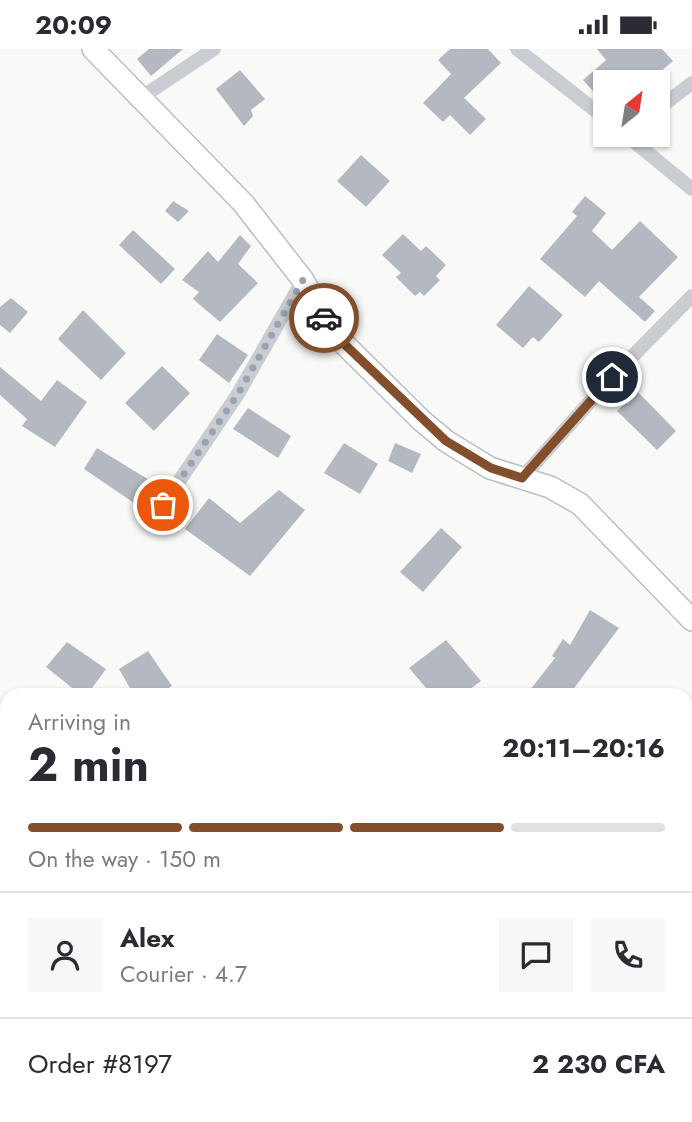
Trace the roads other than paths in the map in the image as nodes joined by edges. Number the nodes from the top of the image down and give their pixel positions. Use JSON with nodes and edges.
{"nodes":[{"id":1,"x":93,"y":49,"type":"edge"},
{"id":2,"x":214,"y":49,"type":"edge"},
{"id":3,"x":517,"y":49,"type":"edge"},
{"id":4,"x":692,"y":83,"type":"edge"},
{"id":5,"x":142,"y":97,"type":"junction"},
{"id":6,"x":670,"y":100,"type":"edge"},
{"id":7,"x":593,"y":108,"type":"edge"},
{"id":8,"x":641,"y":147,"type":"edge"},
{"id":9,"x":692,"y":189,"type":"edge"},
{"id":10,"x":303,"y":280,"type":"junction"},
{"id":11,"x":692,"y":296,"type":"edge"},
{"id":12,"x":522,"y":478,"type":"junction"},
{"id":13,"x":163,"y":505,"type":"dead end"},
{"id":14,"x":692,"y":620,"type":"edge"}],
"edges":[{"from":1,"to":5,"type":"street"},
{"from":2,"to":5,"type":"street"},
{"from":3,"to":7,"type":"street"},
{"from":4,"to":6,"type":"street"},
{"from":5,"to":10,"type":"street"},
{"from":8,"to":9,"type":"street"},
{"from":10,"to":12,"type":"street"},
{"from":10,"to":13,"type":"street"},
{"from":11,"to":12,"type":"street"},
{"from":12,"to":14,"type":"street"}]}
